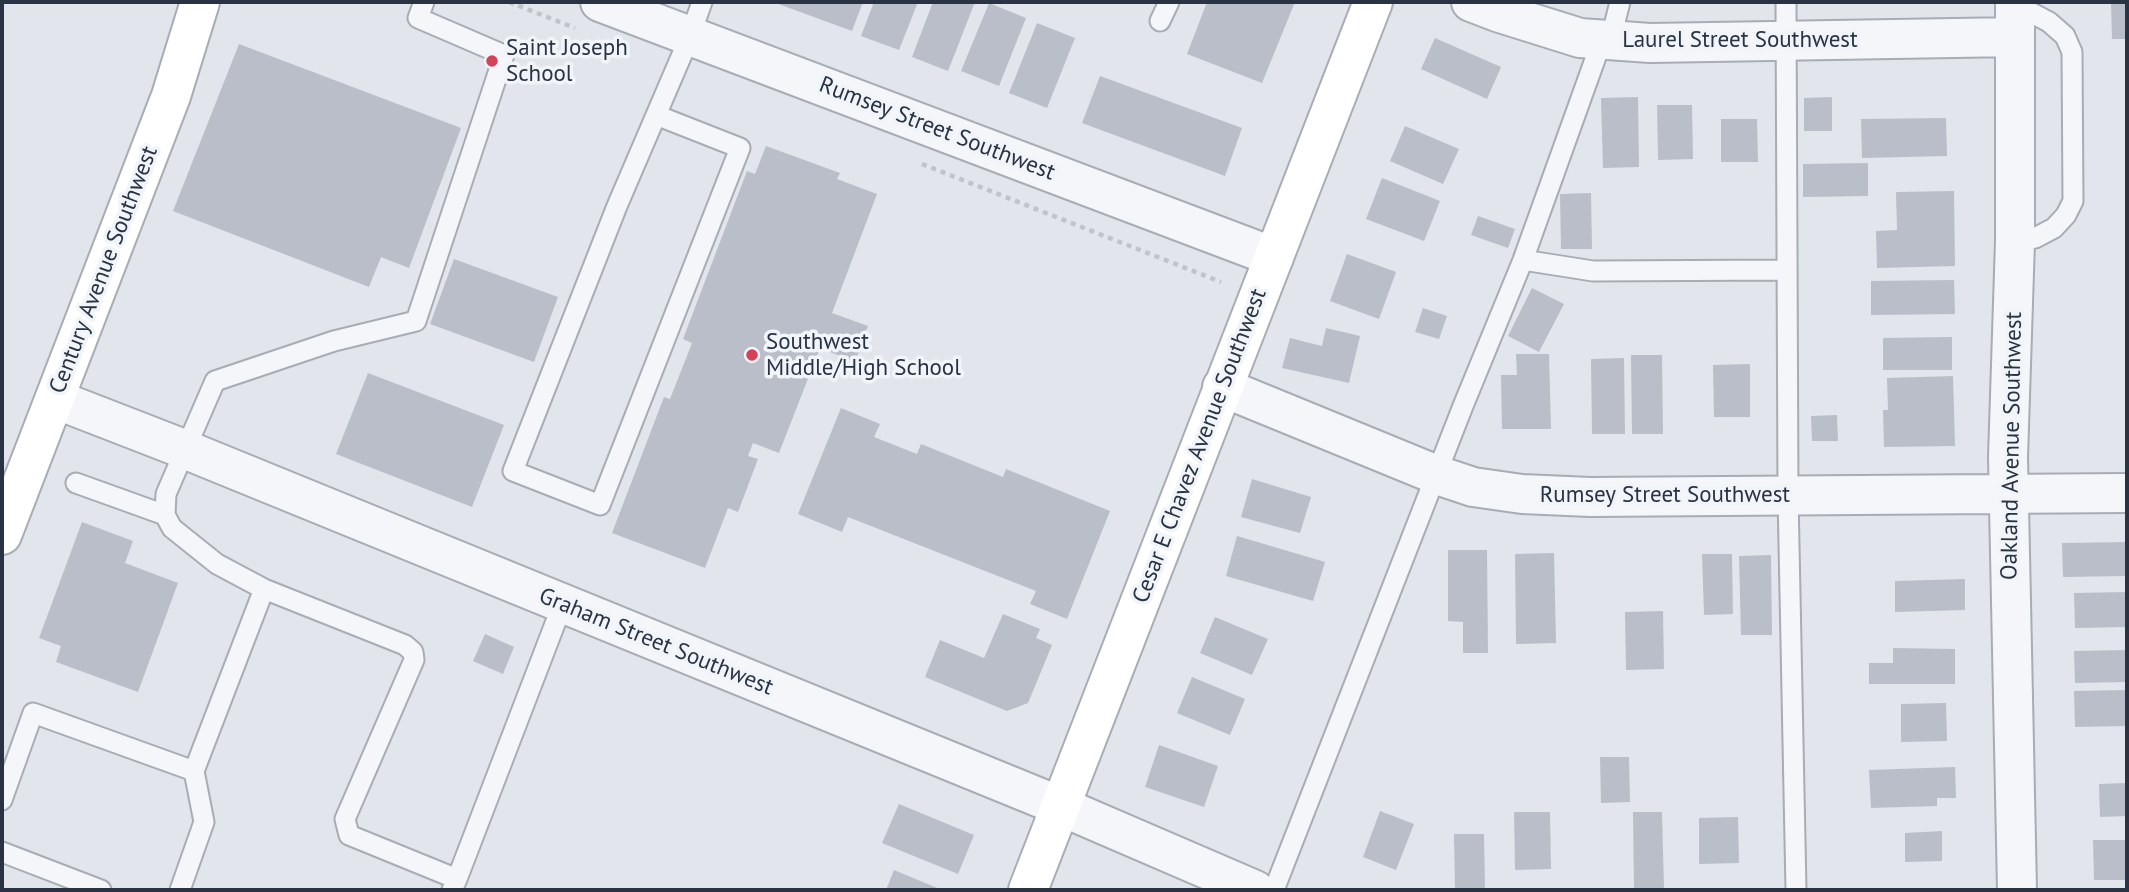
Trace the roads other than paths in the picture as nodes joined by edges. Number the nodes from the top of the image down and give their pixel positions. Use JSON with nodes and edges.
{"nodes":[{"id":1,"x":200,"y":2,"type":"edge"},
{"id":2,"x":424,"y":2,"type":"edge"},
{"id":3,"x":600,"y":2,"type":"edge"},
{"id":4,"x":1169,"y":2,"type":"edge"},
{"id":5,"x":1373,"y":2,"type":"edge"},
{"id":6,"x":1471,"y":2,"type":"edge"},
{"id":7,"x":1620,"y":2,"type":"edge"},
{"id":8,"x":1786,"y":2,"type":"edge"},
{"id":9,"x":2015,"y":14,"type":"edge"},
{"id":10,"x":696,"y":19,"type":"edge"},
{"id":11,"x":1160,"y":21,"type":"dead end"},
{"id":12,"x":1609,"y":40,"type":"junction"},
{"id":13,"x":1787,"y":41,"type":"junction"},
{"id":14,"x":656,"y":115,"type":"junction"},
{"id":15,"x":2015,"y":242,"type":"junction"},
{"id":16,"x":1274,"y":257,"type":"junction"},
{"id":17,"x":1523,"y":260,"type":"junction"},
{"id":18,"x":1787,"y":270,"type":"junction"},
{"id":19,"x":1222,"y":387,"type":"junction"},
{"id":20,"x":55,"y":399,"type":"junction"},
{"id":21,"x":184,"y":449,"type":"junction"},
{"id":22,"x":1437,"y":475,"type":"junction"},
{"id":23,"x":76,"y":483,"type":"dead end"},
{"id":24,"x":2009,"y":493,"type":"junction"},
{"id":25,"x":2127,"y":493,"type":"edge"},
{"id":26,"x":1788,"y":495,"type":"junction"},
{"id":27,"x":164,"y":515,"type":"junction"},
{"id":28,"x":2,"y":535,"type":"edge"},
{"id":29,"x":264,"y":589,"type":"junction"},
{"id":30,"x":563,"y":603,"type":"junction"},
{"id":31,"x":194,"y":771,"type":"junction"},
{"id":32,"x":2,"y":800,"type":"edge"},
{"id":33,"x":1060,"y":806,"type":"junction"},
{"id":34,"x":2,"y":852,"type":"edge"},
{"id":35,"x":455,"y":885,"type":"edge"},
{"id":36,"x":1256,"y":889,"type":"edge"},
{"id":37,"x":101,"y":890,"type":"edge"},
{"id":38,"x":180,"y":890,"type":"edge"},
{"id":39,"x":1028,"y":890,"type":"edge"},
{"id":40,"x":1796,"y":890,"type":"edge"},
{"id":41,"x":2017,"y":890,"type":"edge"}],
"edges":[{"from":1,"to":20,"type":"main road","name":"Century Avenue Southwest"},
{"from":2,"to":21,"type":"lane"},
{"from":3,"to":10,"type":"street","name":"Rumsey Street Southwest"},
{"from":4,"to":11,"type":"lane"},
{"from":5,"to":16,"type":"main road","name":"Cesar E Chavez Avenue Southwest"},
{"from":6,"to":12,"type":"street","name":"Laurel Street Southwest"},
{"from":7,"to":12,"type":"lane"},
{"from":8,"to":13,"type":"lane"},
{"from":9,"to":13,"type":"street","name":"Laurel Street Southwest"},
{"from":9,"to":15,"type":"street","name":"Oakland Avenue Southwest"},
{"from":9,"to":15,"type":"lane"},
{"from":10,"to":14,"type":"lane"},
{"from":10,"to":16,"type":"street","name":"Rumsey Street Southwest"},
{"from":12,"to":13,"type":"street","name":"Laurel Street Southwest"},
{"from":12,"to":17,"type":"lane"},
{"from":13,"to":18,"type":"lane"},
{"from":14,"to":14,"type":"lane"},
{"from":15,"to":24,"type":"street","name":"Oakland Avenue Southwest"},
{"from":16,"to":19,"type":"main road","name":"Cesar E Chavez Avenue Southwest"},
{"from":17,"to":18,"type":"lane"},
{"from":17,"to":22,"type":"lane"},
{"from":18,"to":26,"type":"lane"},
{"from":19,"to":22,"type":"street","name":"Rumsey Street Southwest"},
{"from":19,"to":33,"type":"main road","name":"Cesar E Chavez Avenue Southwest"},
{"from":20,"to":21,"type":"street","name":"Graham Street Southwest"},
{"from":20,"to":28,"type":"main road","name":"Century Avenue Southwest"},
{"from":21,"to":27,"type":"lane"},
{"from":21,"to":30,"type":"street","name":"Graham Street Southwest"},
{"from":22,"to":26,"type":"street","name":"Rumsey Street Southwest"},
{"from":22,"to":36,"type":"lane"},
{"from":23,"to":27,"type":"lane"},
{"from":24,"to":25,"type":"street","name":"Rumsey Street Southwest"},
{"from":24,"to":26,"type":"street","name":"Rumsey Street Southwest"},
{"from":24,"to":41,"type":"street","name":"Oakland Avenue Southwest"},
{"from":26,"to":40,"type":"lane"},
{"from":27,"to":29,"type":"lane"},
{"from":29,"to":31,"type":"lane"},
{"from":29,"to":35,"type":"lane"},
{"from":30,"to":33,"type":"street","name":"Graham Street Southwest"},
{"from":30,"to":35,"type":"lane"},
{"from":31,"to":32,"type":"lane"},
{"from":31,"to":38,"type":"lane"},
{"from":33,"to":36,"type":"street","name":"Graham Street Southwest"},
{"from":33,"to":39,"type":"main road","name":"Cesar E Chavez Avenue Southwest"},
{"from":34,"to":37,"type":"lane"}]}
